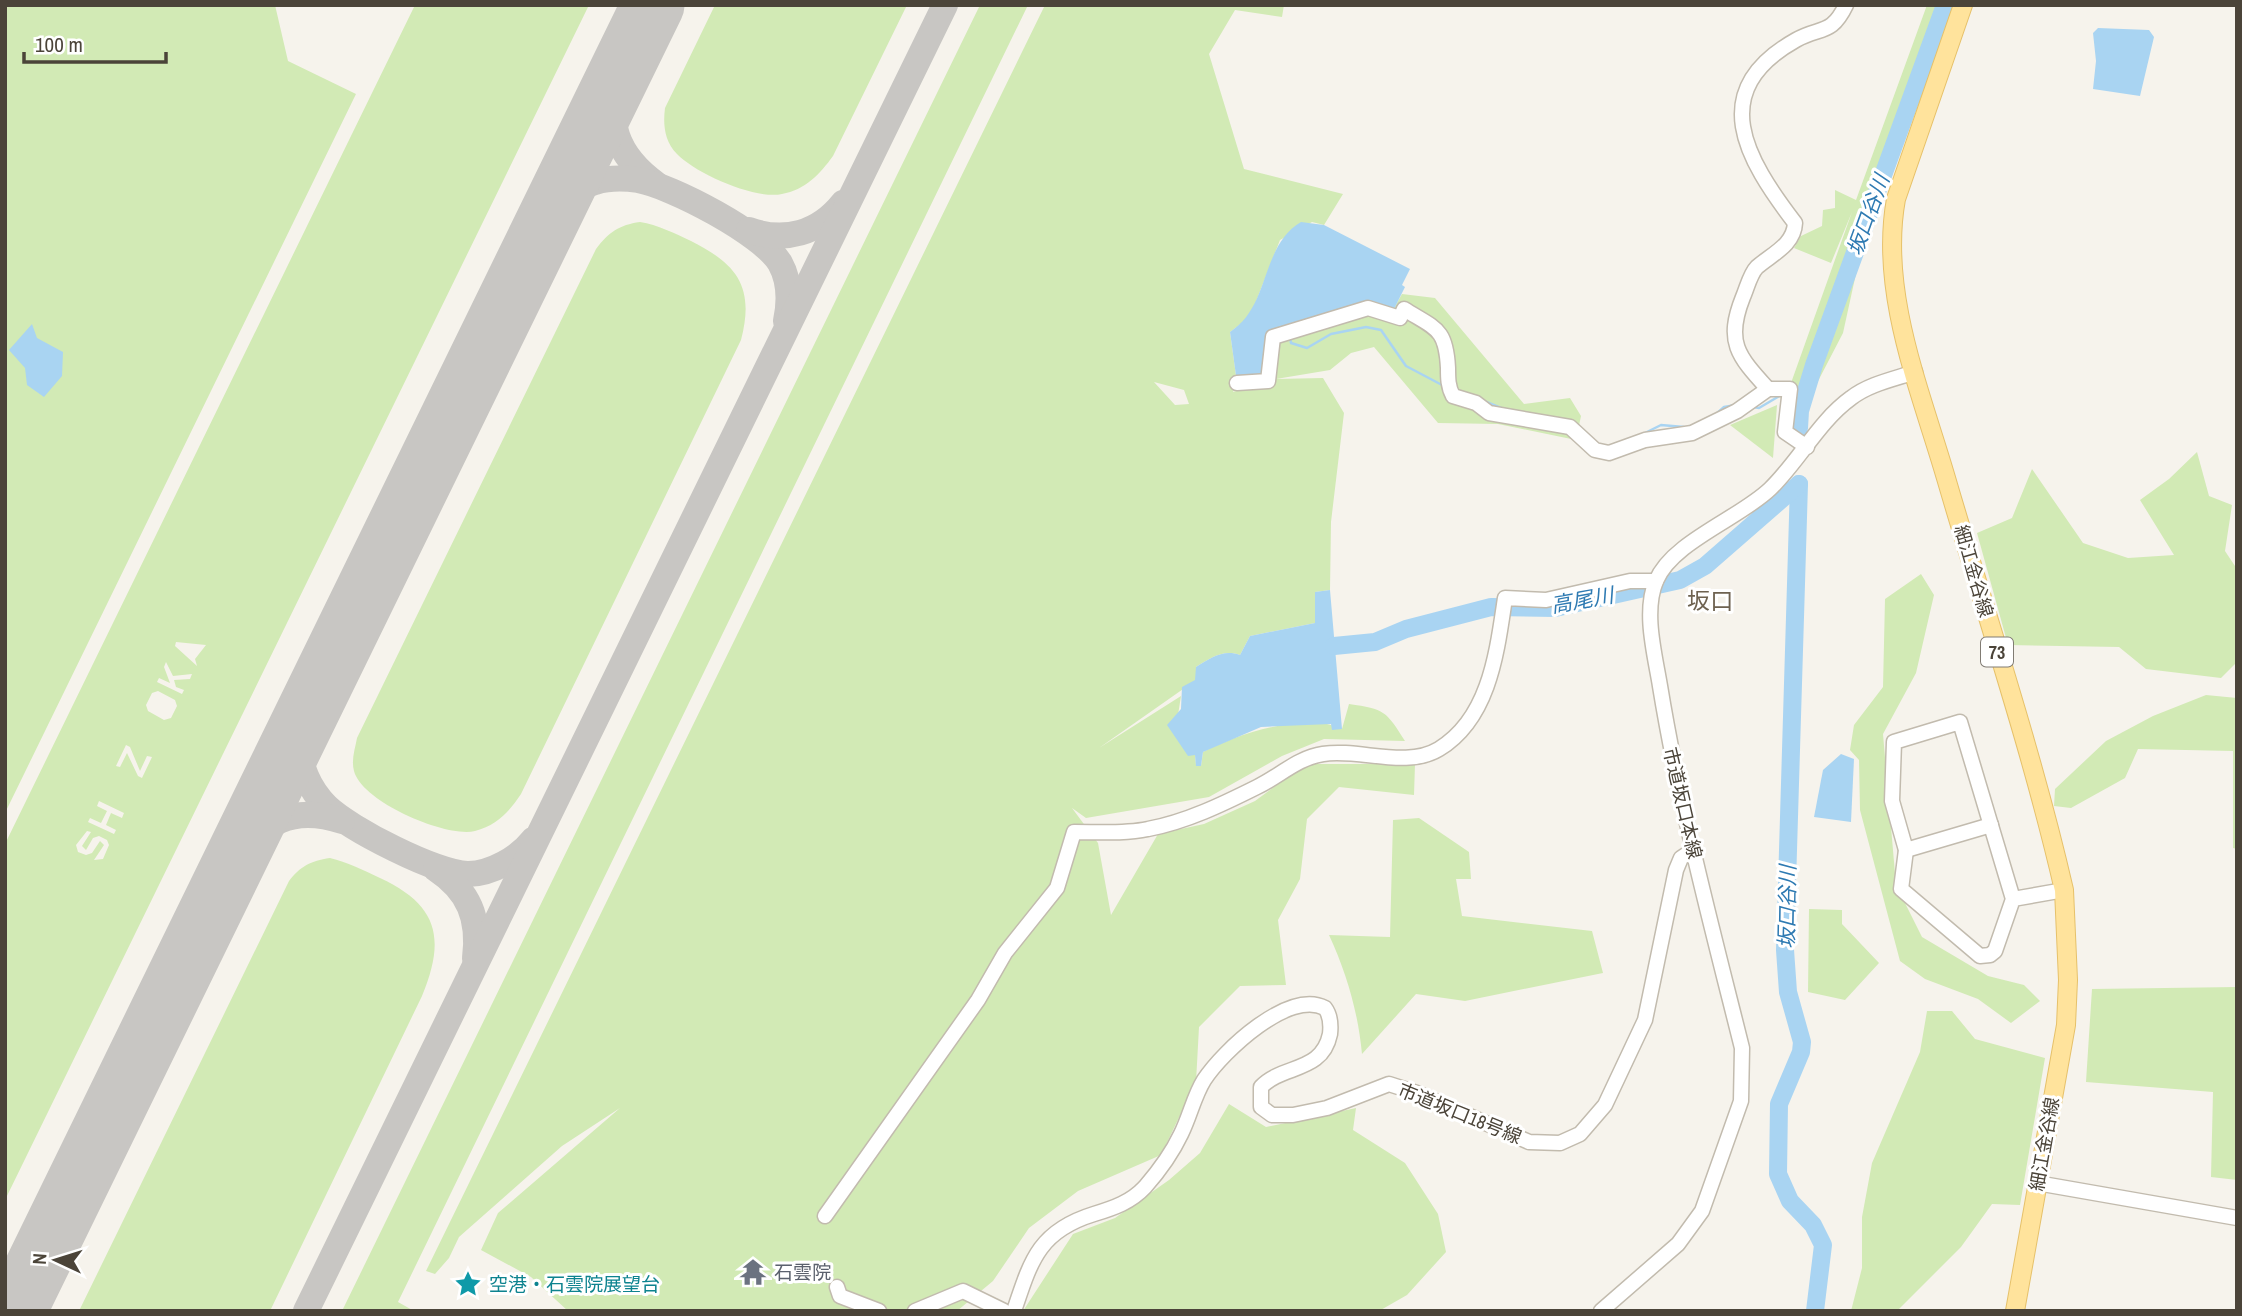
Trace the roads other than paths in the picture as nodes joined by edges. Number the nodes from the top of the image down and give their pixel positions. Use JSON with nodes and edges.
{"nodes":[{"id":1,"x":1846,"y":5,"type":"edge"},
{"id":2,"x":1963,"y":5,"type":"edge"},
{"id":3,"x":1915,"y":372,"type":"junction"},
{"id":4,"x":1237,"y":383,"type":"dead end"},
{"id":5,"x":1768,"y":389,"type":"junction"},
{"id":6,"x":1807,"y":447,"type":"junction"},
{"id":7,"x":1656,"y":582,"type":"junction"},
{"id":8,"x":1991,"y":825,"type":"junction"},
{"id":9,"x":1693,"y":850,"type":"junction"},
{"id":10,"x":1906,"y":850,"type":"junction"},
{"id":11,"x":2064,"y":890,"type":"junction"},
{"id":12,"x":2013,"y":898,"type":"junction"},
{"id":13,"x":2037,"y":1183,"type":"junction"},
{"id":14,"x":825,"y":1216,"type":"dead end"},
{"id":15,"x":2237,"y":1218,"type":"edge"},
{"id":16,"x":837,"y":1287,"type":"dead end"},
{"id":17,"x":879,"y":1311,"type":"edge"},
{"id":18,"x":915,"y":1311,"type":"edge"},
{"id":19,"x":1004,"y":1311,"type":"edge"},
{"id":20,"x":1014,"y":1311,"type":"edge"},
{"id":21,"x":1601,"y":1311,"type":"edge"},
{"id":22,"x":2015,"y":1311,"type":"edge"}],
"edges":[{"from":1,"to":5,"type":"street"},
{"from":2,"to":3,"type":"main road","name":"細江金谷線","number":"73"},
{"from":3,"to":6,"type":"street","name":"市道坂口本線"},
{"from":3,"to":11,"type":"main road","name":"細江金谷線","number":"73"},
{"from":4,"to":5,"type":"street"},
{"from":5,"to":6,"type":"street"},
{"from":6,"to":7,"type":"street","name":"市道坂口本線"},
{"from":7,"to":9,"type":"street","name":"市道坂口本線"},
{"from":7,"to":14,"type":"street"},
{"from":8,"to":10,"type":"street"},
{"from":8,"to":10,"type":"street"},
{"from":8,"to":12,"type":"street"},
{"from":9,"to":20,"type":"street","name":"市道坂口18号線"},
{"from":9,"to":21,"type":"street","name":"市道坂口本線"},
{"from":10,"to":12,"type":"street"},
{"from":11,"to":12,"type":"street"},
{"from":11,"to":13,"type":"main road","name":"細江金谷線","number":"73"},
{"from":13,"to":15,"type":"street"},
{"from":13,"to":22,"type":"main road","name":"細江金谷線","number":"73"},
{"from":16,"to":17,"type":"street"},
{"from":18,"to":19,"type":"street"}]}
